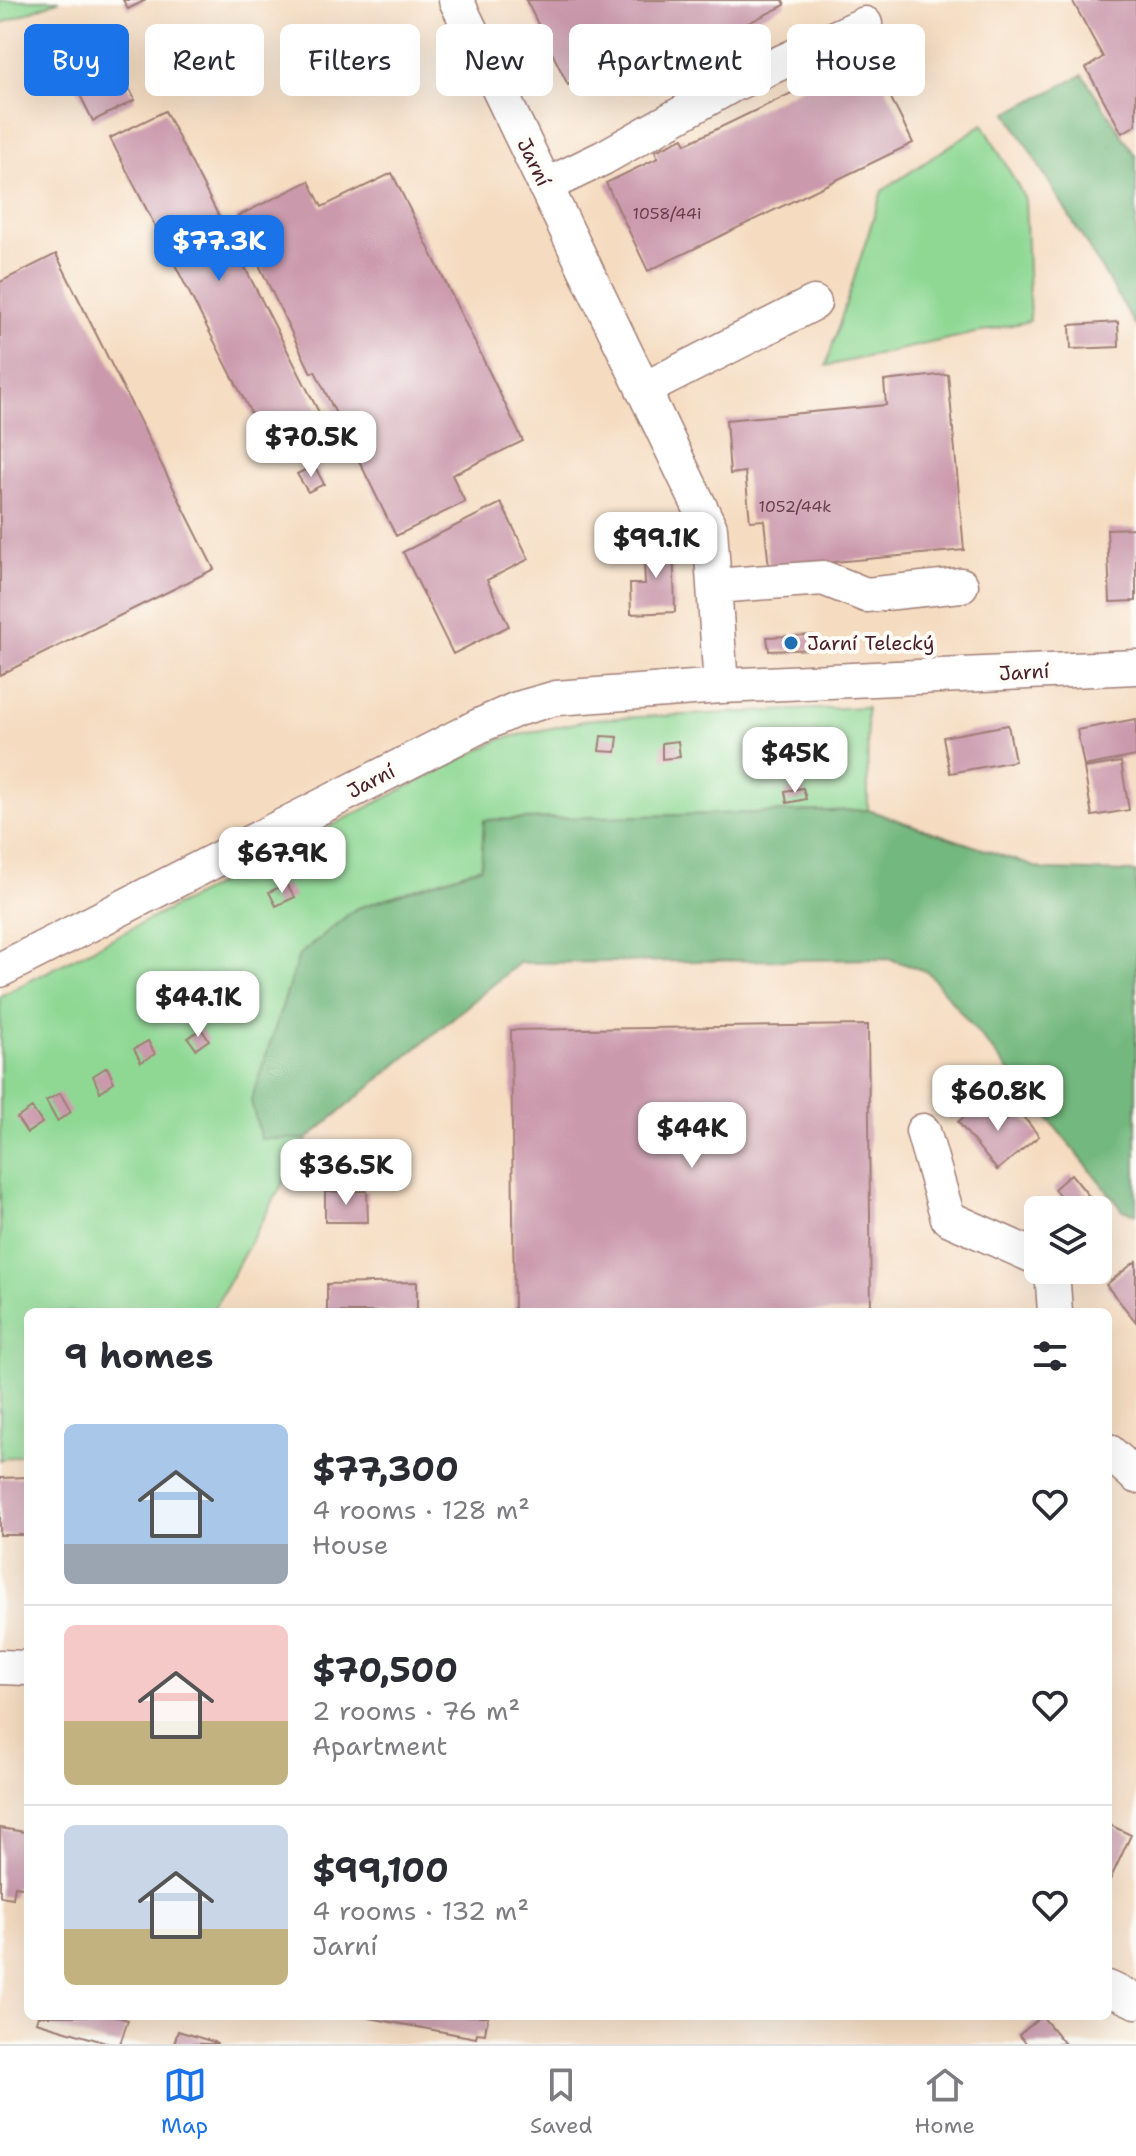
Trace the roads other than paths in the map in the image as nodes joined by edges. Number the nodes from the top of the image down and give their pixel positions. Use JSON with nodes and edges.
{"nodes":[{"id":1,"x":456,"y":0,"type":"edge"},
{"id":2,"x":787,"y":60,"type":"edge"},
{"id":3,"x":545,"y":186,"type":"junction"},
{"id":4,"x":814,"y":303,"type":"dead end"},
{"id":5,"x":643,"y":390,"type":"junction"},
{"id":6,"x":961,"y":585,"type":"dead end"},
{"id":7,"x":714,"y":586,"type":"junction"},
{"id":8,"x":1136,"y":667,"type":"edge"},
{"id":9,"x":721,"y":686,"type":"junction"},
{"id":10,"x":0,"y":970,"type":"edge"},
{"id":11,"x":923,"y":1131,"type":"dead end"},
{"id":12,"x":1024,"y":1252,"type":"edge"},
{"id":13,"x":1053,"y":1284,"type":"edge"},
{"id":14,"x":1055,"y":1308,"type":"edge"},
{"id":15,"x":1112,"y":1455,"type":"edge"},
{"id":16,"x":1136,"y":1476,"type":"edge"},
{"id":17,"x":0,"y":1667,"type":"edge"},
{"id":18,"x":24,"y":1668,"type":"edge"},
{"id":19,"x":1112,"y":1990,"type":"edge"},
{"id":20,"x":1136,"y":2001,"type":"edge"}],
"edges":[{"from":1,"to":3,"type":"street","name":"Jarní"},
{"from":2,"to":3,"type":"street"},
{"from":3,"to":5,"type":"street","name":"Jarní"},
{"from":4,"to":5,"type":"street"},
{"from":5,"to":7,"type":"street","name":"Jarní"},
{"from":6,"to":7,"type":"street"},
{"from":7,"to":9,"type":"street","name":"Jarní"},
{"from":8,"to":9,"type":"street","name":"Jarní"},
{"from":9,"to":10,"type":"street","name":"Jarní"},
{"from":11,"to":12,"type":"street"},
{"from":13,"to":14,"type":"street"},
{"from":15,"to":16,"type":"street"},
{"from":17,"to":18,"type":"street"},
{"from":19,"to":20,"type":"street"}]}
